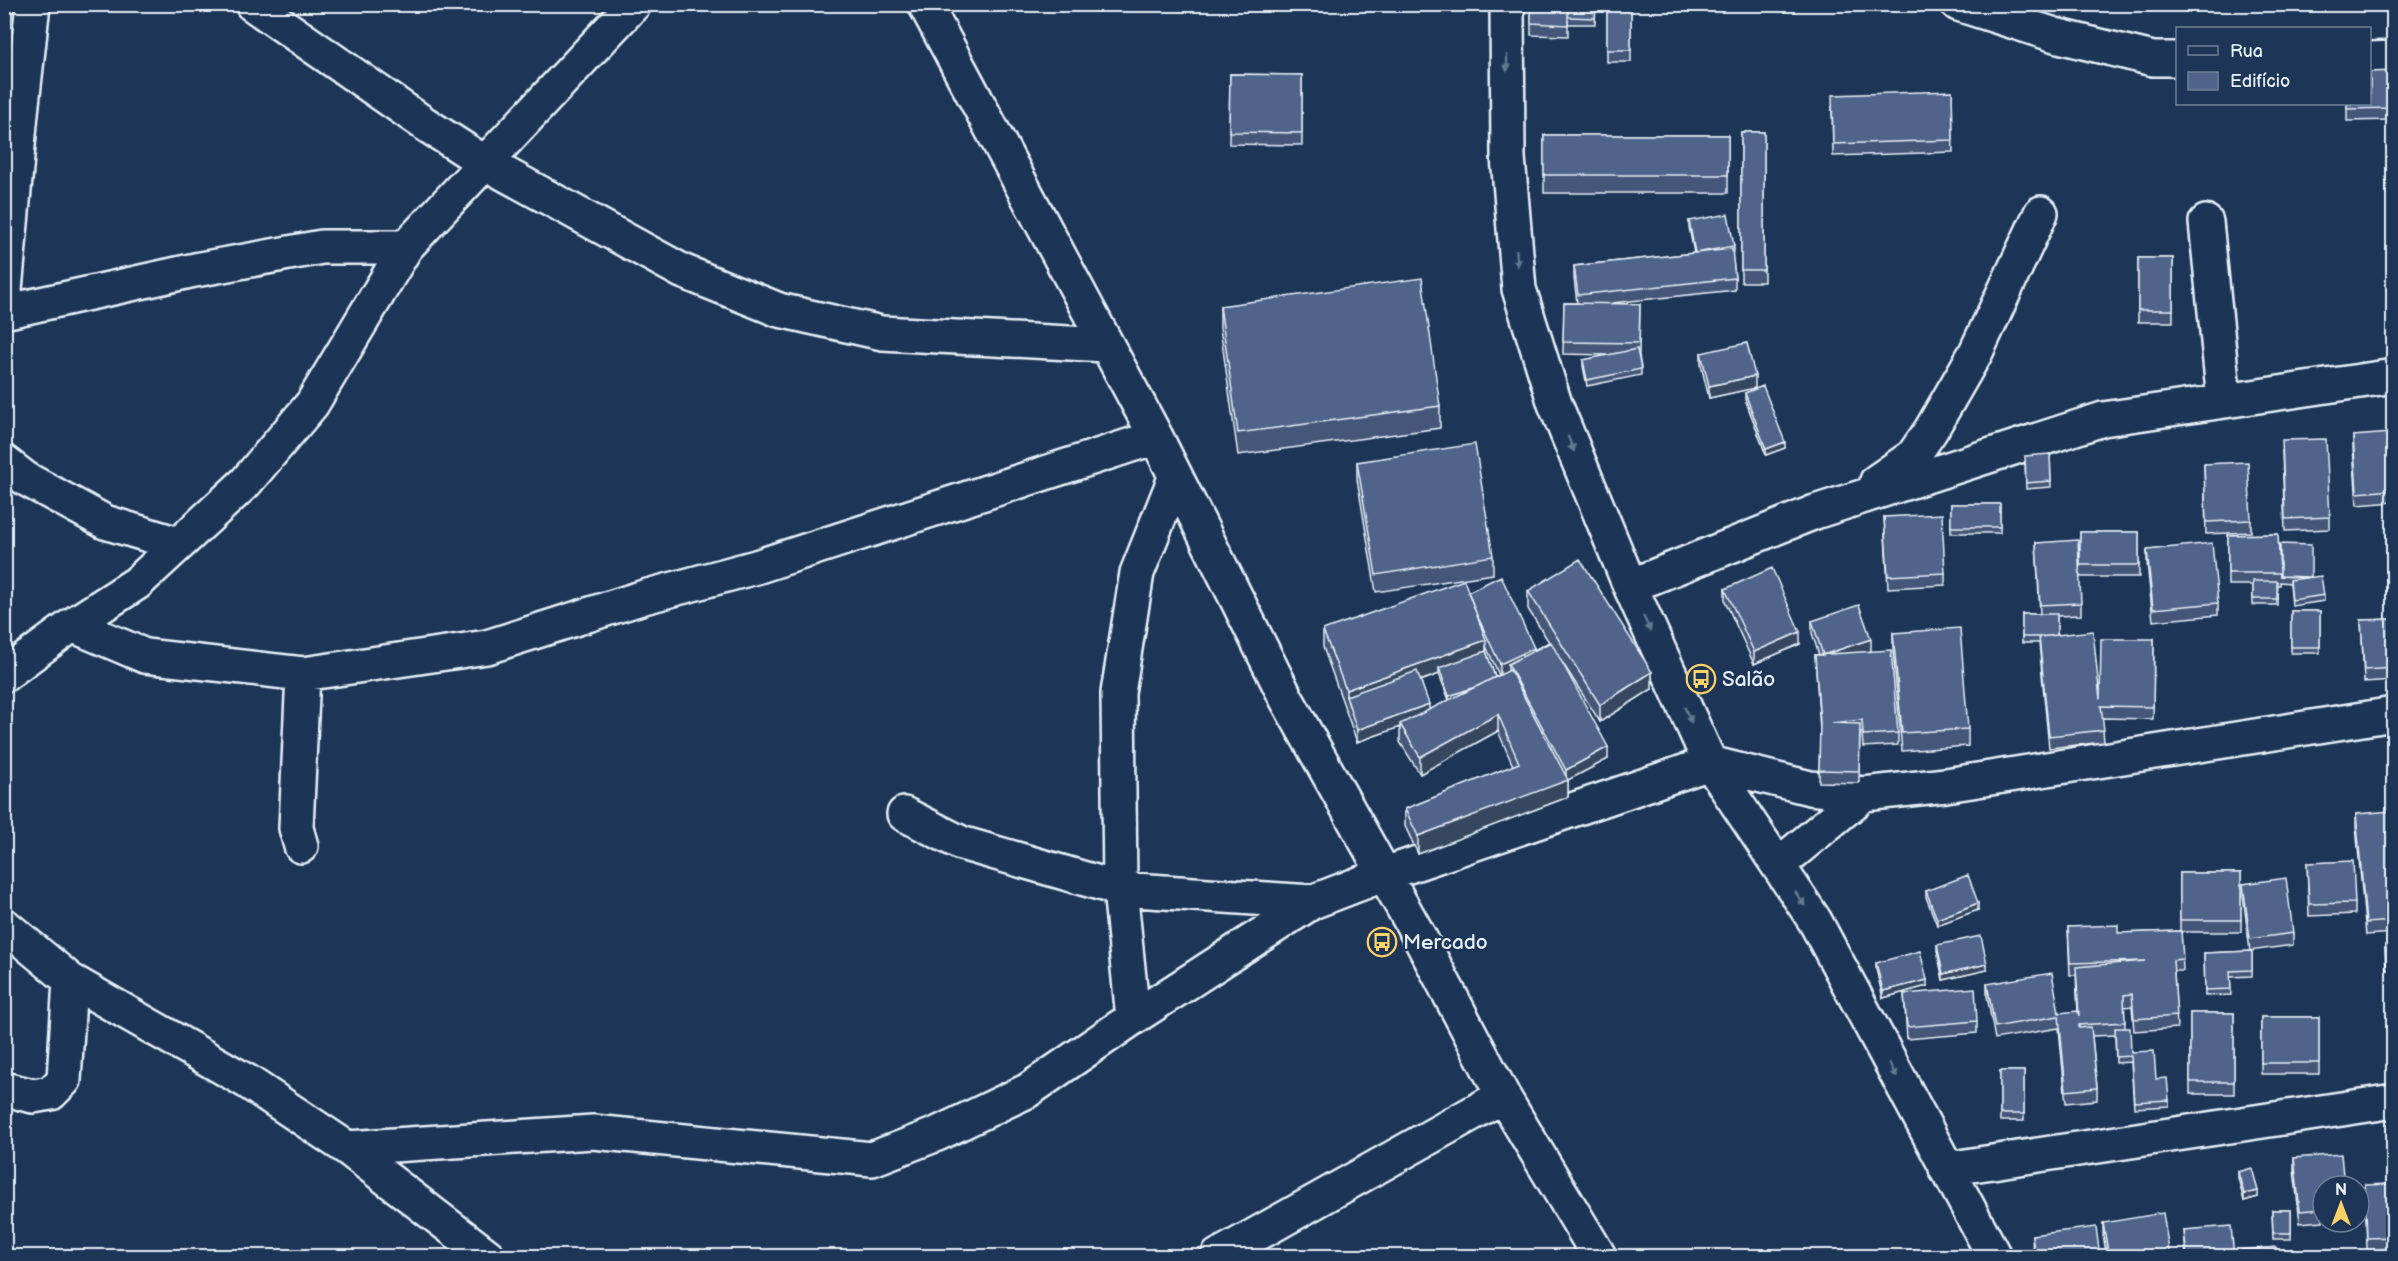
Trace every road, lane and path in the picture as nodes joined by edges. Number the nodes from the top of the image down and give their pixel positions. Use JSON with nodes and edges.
{"nodes":[{"id":1,"x":33,"y":4,"type":"edge"},
{"id":2,"x":252,"y":4,"type":"edge"},
{"id":3,"x":634,"y":4,"type":"edge"},
{"id":4,"x":925,"y":4,"type":"edge"},
{"id":5,"x":1507,"y":4,"type":"edge"},
{"id":6,"x":1958,"y":4,"type":"edge"},
{"id":7,"x":2394,"y":58,"type":"edge"},
{"id":8,"x":2176,"y":59,"type":"edge"},
{"id":9,"x":2371,"y":60,"type":"edge"},
{"id":10,"x":487,"y":164,"type":"junction"},
{"id":11,"x":2041,"y":213,"type":"dead end"},
{"id":12,"x":2206,"y":222,"type":"dead end"},
{"id":13,"x":406,"y":248,"type":"junction"},
{"id":14,"x":4,"y":301,"type":"edge"},
{"id":15,"x":4,"y":312,"type":"edge"},
{"id":16,"x":1107,"y":345,"type":"junction"},
{"id":17,"x":2394,"y":376,"type":"edge"},
{"id":18,"x":2224,"y":401,"type":"junction"},
{"id":19,"x":1156,"y":437,"type":"junction"},
{"id":20,"x":4,"y":462,"type":"edge"},
{"id":21,"x":1176,"y":478,"type":"junction"},
{"id":22,"x":1815,"y":512,"type":"junction"},
{"id":23,"x":178,"y":544,"type":"junction"},
{"id":24,"x":1630,"y":586,"type":"junction"},
{"id":25,"x":72,"y":625,"type":"junction"},
{"id":26,"x":4,"y":675,"type":"edge"},
{"id":27,"x":303,"y":675,"type":"junction"},
{"id":28,"x":2394,"y":714,"type":"edge"},
{"id":29,"x":1710,"y":763,"type":"junction"},
{"id":30,"x":1864,"y":794,"type":"junction"},
{"id":31,"x":904,"y":814,"type":"dead end"},
{"id":32,"x":301,"y":846,"type":"dead end"},
{"id":33,"x":1778,"y":865,"type":"junction"},
{"id":34,"x":1385,"y":874,"type":"junction"},
{"id":35,"x":1120,"y":889,"type":"junction"},
{"id":36,"x":1312,"y":902,"type":"junction"},
{"id":37,"x":4,"y":925,"type":"edge"},
{"id":38,"x":70,"y":980,"type":"junction"},
{"id":39,"x":1133,"y":1018,"type":"junction"},
{"id":40,"x":4,"y":1089,"type":"edge"},
{"id":41,"x":1503,"y":1096,"type":"junction"},
{"id":42,"x":2394,"y":1101,"type":"edge"},
{"id":43,"x":347,"y":1148,"type":"junction"},
{"id":44,"x":1946,"y":1169,"type":"junction"},
{"id":45,"x":488,"y":1257,"type":"edge"},
{"id":46,"x":1218,"y":1257,"type":"edge"},
{"id":47,"x":1599,"y":1257,"type":"edge"},
{"id":48,"x":1994,"y":1257,"type":"edge"}],
"edges":[{"from":1,"to":14,"type":"street"},
{"from":2,"to":10,"type":"street"},
{"from":3,"to":10,"type":"street"},
{"from":4,"to":16,"type":"street"},
{"from":5,"to":24,"type":"street","one_way":true},
{"from":6,"to":8,"type":"street"},
{"from":7,"to":9,"type":"street"},
{"from":10,"to":13,"type":"street"},
{"from":10,"to":16,"type":"street"},
{"from":11,"to":22,"type":"street"},
{"from":12,"to":18,"type":"street"},
{"from":13,"to":15,"type":"street"},
{"from":13,"to":23,"type":"street"},
{"from":16,"to":19,"type":"street"},
{"from":17,"to":18,"type":"street"},
{"from":18,"to":22,"type":"street"},
{"from":19,"to":21,"type":"street"},
{"from":19,"to":27,"type":"street"},
{"from":20,"to":23,"type":"street"},
{"from":21,"to":34,"type":"street"},
{"from":21,"to":35,"type":"street"},
{"from":22,"to":24,"type":"street"},
{"from":23,"to":25,"type":"street"},
{"from":24,"to":29,"type":"street","one_way":true},
{"from":25,"to":26,"type":"street"},
{"from":25,"to":27,"type":"street"},
{"from":27,"to":32,"type":"street"},
{"from":28,"to":30,"type":"street"},
{"from":29,"to":30,"type":"street"},
{"from":29,"to":33,"type":"street"},
{"from":29,"to":34,"type":"street"},
{"from":30,"to":33,"type":"street"},
{"from":31,"to":35,"type":"street"},
{"from":33,"to":44,"type":"street","one_way":true},
{"from":34,"to":36,"type":"street"},
{"from":34,"to":41,"type":"street"},
{"from":35,"to":36,"type":"street"},
{"from":35,"to":39,"type":"street"},
{"from":36,"to":39,"type":"street"},
{"from":37,"to":38,"type":"street"},
{"from":38,"to":40,"type":"street"},
{"from":38,"to":43,"type":"street"},
{"from":39,"to":43,"type":"street"},
{"from":41,"to":46,"type":"street"},
{"from":41,"to":47,"type":"street"},
{"from":42,"to":44,"type":"street"},
{"from":43,"to":45,"type":"street"},
{"from":44,"to":48,"type":"street"}]}
